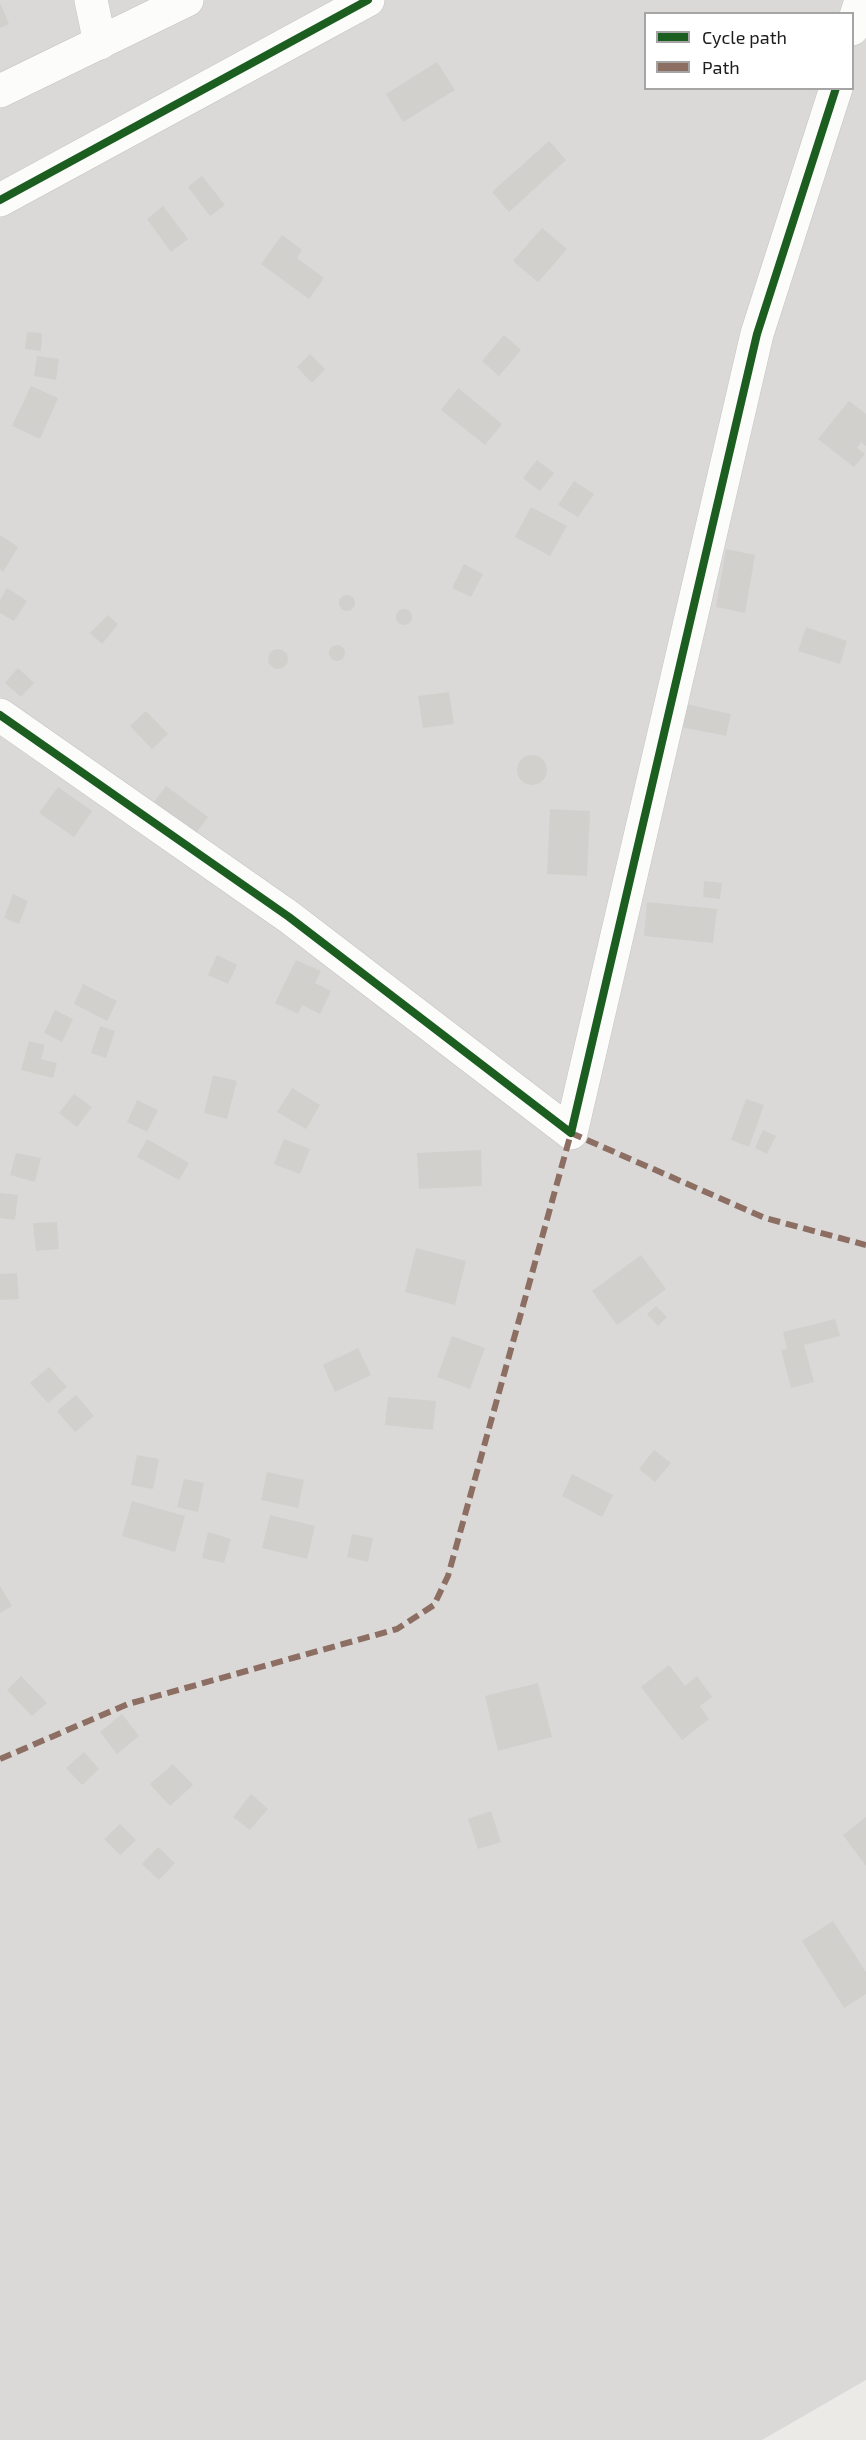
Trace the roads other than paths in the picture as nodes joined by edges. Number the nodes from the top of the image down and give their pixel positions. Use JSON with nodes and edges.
{"nodes":[{"id":1,"x":91,"y":0,"type":"edge"},
{"id":2,"x":187,"y":0,"type":"edge"},
{"id":3,"x":368,"y":0,"type":"edge"},
{"id":4,"x":861,"y":0,"type":"edge"},
{"id":5,"x":854,"y":23,"type":"edge"},
{"id":6,"x":100,"y":43,"type":"junction"},
{"id":7,"x":835,"y":90,"type":"edge"},
{"id":8,"x":0,"y":91,"type":"edge"},
{"id":9,"x":0,"y":200,"type":"edge"},
{"id":10,"x":0,"y":715,"type":"edge"}],
"edges":[{"from":1,"to":6,"type":"street"},
{"from":2,"to":6,"type":"street"},
{"from":3,"to":9,"type":"street"},
{"from":4,"to":5,"type":"street"},
{"from":6,"to":8,"type":"street"},
{"from":7,"to":10,"type":"street"}]}
